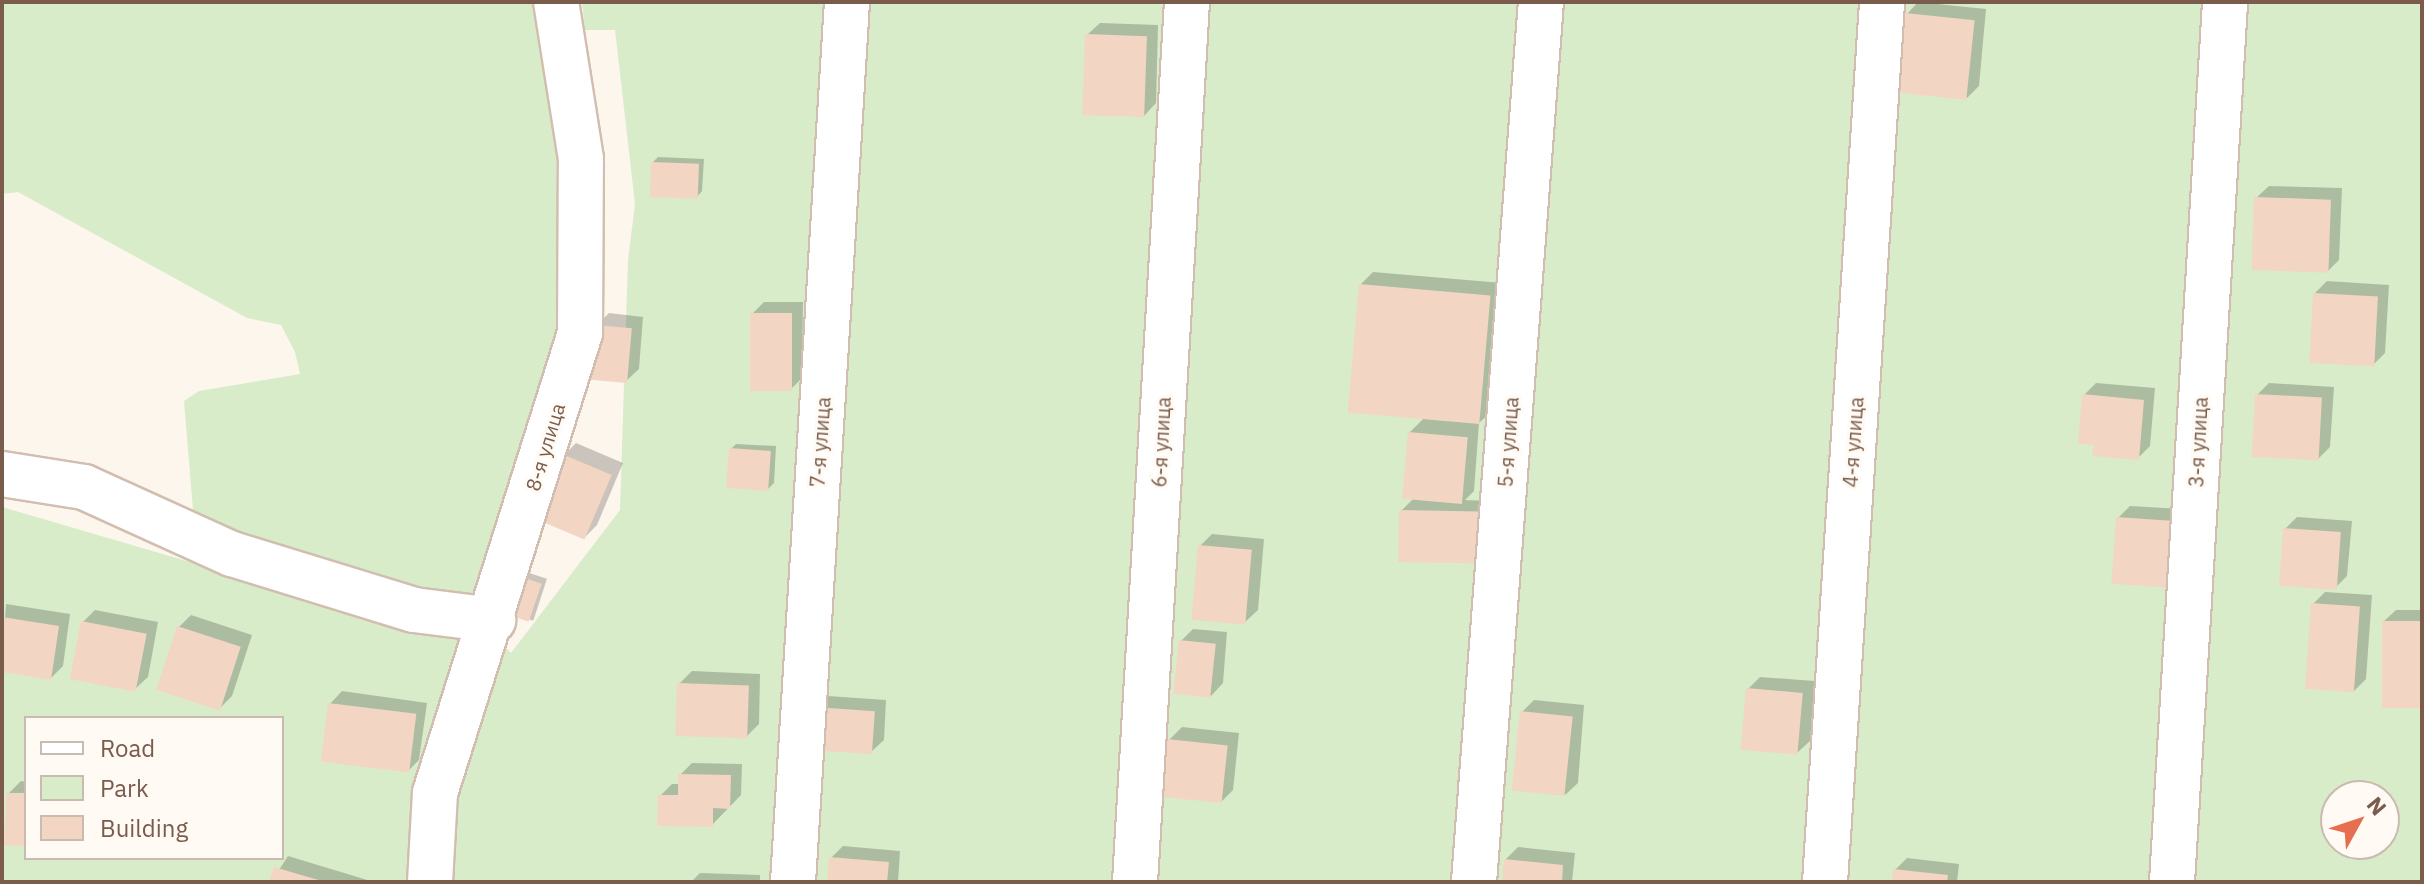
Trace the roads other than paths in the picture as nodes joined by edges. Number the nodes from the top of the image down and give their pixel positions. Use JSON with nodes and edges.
{"nodes":[{"id":1,"x":556,"y":2,"type":"edge"},
{"id":2,"x":847,"y":2,"type":"edge"},
{"id":3,"x":1187,"y":2,"type":"edge"},
{"id":4,"x":1541,"y":2,"type":"edge"},
{"id":5,"x":1882,"y":2,"type":"edge"},
{"id":6,"x":2225,"y":2,"type":"edge"},
{"id":7,"x":2,"y":474,"type":"edge"},
{"id":8,"x":493,"y":620,"type":"junction"},
{"id":9,"x":430,"y":882,"type":"edge"},
{"id":10,"x":793,"y":882,"type":"edge"},
{"id":11,"x":1135,"y":882,"type":"edge"},
{"id":12,"x":1474,"y":882,"type":"edge"},
{"id":13,"x":1825,"y":882,"type":"edge"},
{"id":14,"x":2172,"y":882,"type":"edge"}],
"edges":[{"from":1,"to":8,"type":"lane","name":"8-я улица"},
{"from":2,"to":10,"type":"lane","name":"7-я улица"},
{"from":3,"to":11,"type":"lane","name":"6-я улица"},
{"from":4,"to":12,"type":"lane","name":"5-я улица"},
{"from":5,"to":13,"type":"lane","name":"4-я улица"},
{"from":6,"to":14,"type":"lane","name":"3-я улица"},
{"from":7,"to":8,"type":"lane"},
{"from":8,"to":9,"type":"lane","name":"8-я улица"}]}
